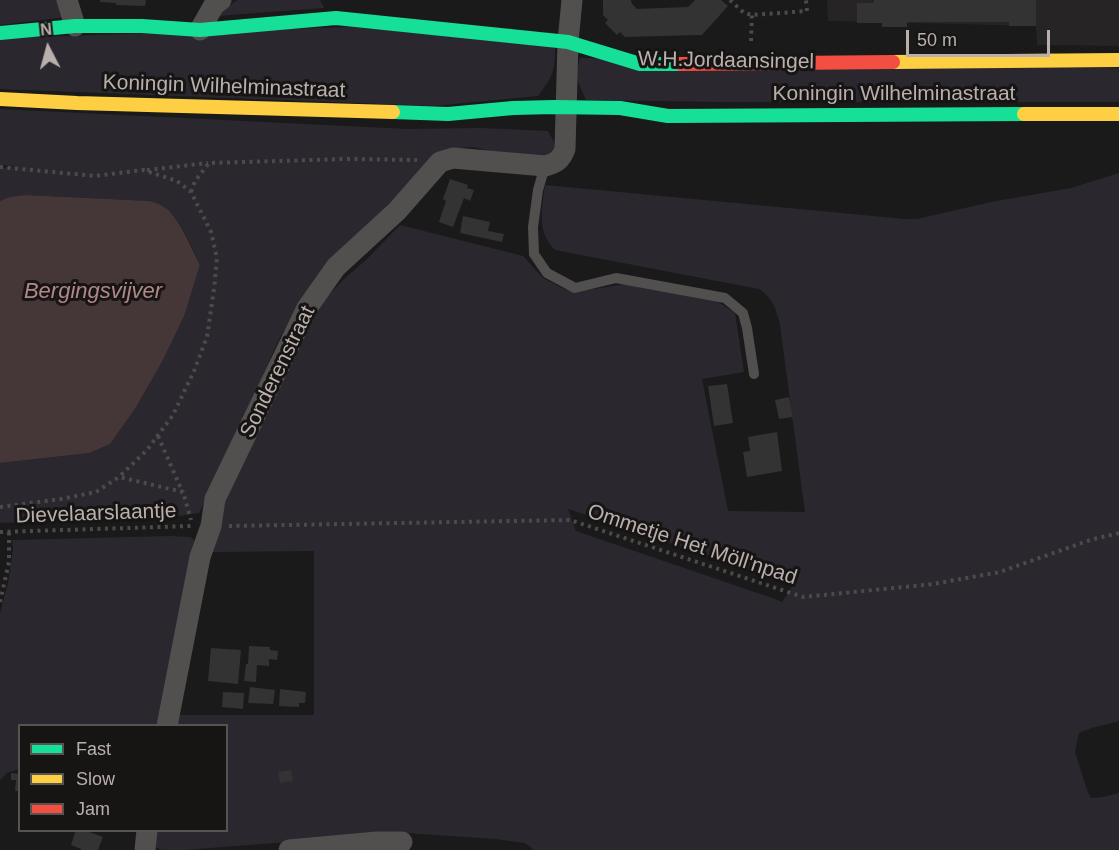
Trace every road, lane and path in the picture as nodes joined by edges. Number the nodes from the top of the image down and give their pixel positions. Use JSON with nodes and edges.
{"nodes":[{"id":1,"x":67,"y":0,"type":"edge"},
{"id":2,"x":221,"y":0,"type":"edge"},
{"id":3,"x":572,"y":0,"type":"edge"},
{"id":4,"x":730,"y":0,"type":"edge"},
{"id":5,"x":806,"y":0,"type":"edge"},
{"id":6,"x":332,"y":9,"type":"edge"},
{"id":7,"x":75,"y":26,"type":"junction"},
{"id":8,"x":200,"y":30,"type":"junction"},
{"id":9,"x":0,"y":33,"type":"edge"},
{"id":10,"x":568,"y":42,"type":"junction"},
{"id":11,"x":1119,"y":60,"type":"edge"},
{"id":12,"x":0,"y":99,"type":"edge"},
{"id":13,"x":448,"y":114,"type":"junction"},
{"id":14,"x":1119,"y":114,"type":"edge"},
{"id":15,"x":668,"y":116,"type":"junction"},
{"id":16,"x":565,"y":121,"type":"junction"},
{"id":17,"x":635,"y":122,"type":"dead end"},
{"id":18,"x":498,"y":123,"type":"dead end"},
{"id":19,"x":440,"y":162,"type":"junction"},
{"id":20,"x":209,"y":163,"type":"junction"},
{"id":21,"x":545,"y":166,"type":"junction"},
{"id":22,"x":0,"y":167,"type":"edge"},
{"id":23,"x":143,"y":170,"type":"junction"},
{"id":24,"x":191,"y":192,"type":"junction"},
{"id":25,"x":754,"y":374,"type":"dead end"},
{"id":26,"x":158,"y":436,"type":"junction"},
{"id":27,"x":119,"y":477,"type":"junction"},
{"id":28,"x":183,"y":492,"type":"junction"},
{"id":29,"x":0,"y":507,"type":"edge"},
{"id":30,"x":202,"y":526,"type":"junction"},
{"id":31,"x":0,"y":532,"type":"edge"},
{"id":32,"x":9,"y":532,"type":"junction"},
{"id":33,"x":1119,"y":533,"type":"edge"},
{"id":34,"x":0,"y":602,"type":"edge"},
{"id":35,"x":167,"y":724,"type":"edge"},
{"id":36,"x":147,"y":832,"type":"edge"},
{"id":37,"x":402,"y":842,"type":"dead end"},
{"id":38,"x":145,"y":850,"type":"edge"},
{"id":39,"x":289,"y":850,"type":"edge"}],
"edges":[{"from":1,"to":7,"type":"street"},
{"from":2,"to":8,"type":"street"},
{"from":3,"to":10,"type":"street"},
{"from":4,"to":5,"type":"path"},
{"from":6,"to":8,"type":"main road","name":"W.H.Jordaansingel"},
{"from":6,"to":10,"type":"main road","name":"W.H.Jordaansingel"},
{"from":7,"to":8,"type":"main road","name":"W.H.Jordaansingel"},
{"from":7,"to":9,"type":"main road","name":"W.H.Jordaansingel"},
{"from":10,"to":11,"type":"main road","name":"W.H.Jordaansingel"},
{"from":10,"to":16,"type":"street"},
{"from":12,"to":13,"type":"main road","name":"Koningin Wilhelminastraat"},
{"from":13,"to":16,"type":"main road","name":"Koningin Wilhelminastraat"},
{"from":13,"to":18,"type":"main road","name":"Koningin Wilhelminastraat"},
{"from":14,"to":15,"type":"main road","name":"Koningin Wilhelminastraat"},
{"from":15,"to":16,"type":"main road","name":"Koningin Wilhelminastraat"},
{"from":15,"to":17,"type":"main road","name":"Koningin Wilhelminastraat"},
{"from":16,"to":21,"type":"street"},
{"from":19,"to":20,"type":"path"},
{"from":19,"to":21,"type":"street"},
{"from":19,"to":30,"type":"street","name":"Sonderenstraat"},
{"from":20,"to":23,"type":"path"},
{"from":20,"to":24,"type":"path"},
{"from":21,"to":25,"type":"lane"},
{"from":22,"to":23,"type":"path"},
{"from":23,"to":24,"type":"path"},
{"from":24,"to":26,"type":"path"},
{"from":26,"to":27,"type":"path"},
{"from":26,"to":28,"type":"path"},
{"from":27,"to":28,"type":"path"},
{"from":27,"to":29,"type":"path"},
{"from":28,"to":30,"type":"path"},
{"from":30,"to":32,"type":"path","name":"Dievelaarslaantje"},
{"from":30,"to":33,"type":"path","name":"Ommetje Het Möll'npad"},
{"from":30,"to":35,"type":"street","name":"Sonderenstraat"},
{"from":31,"to":32,"type":"path","name":"Dievelaarslaantje"},
{"from":32,"to":34,"type":"path"},
{"from":36,"to":38,"type":"street"},
{"from":37,"to":39,"type":"street"}]}
